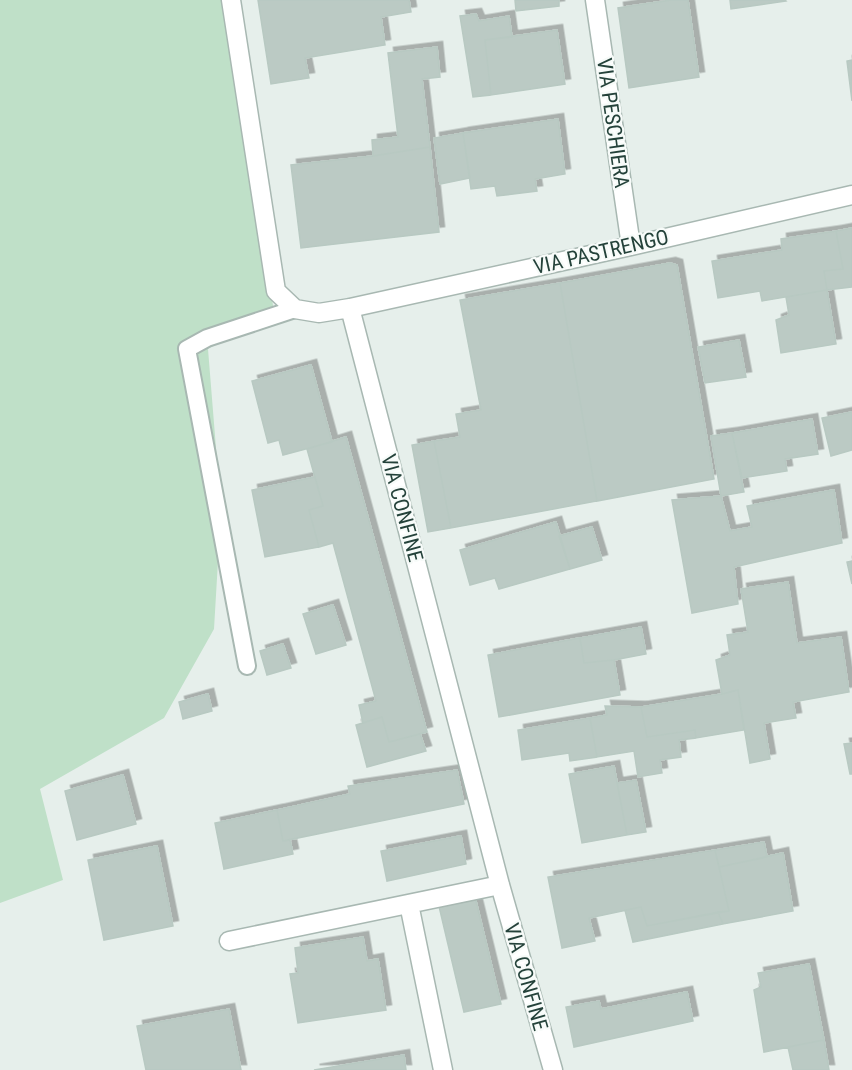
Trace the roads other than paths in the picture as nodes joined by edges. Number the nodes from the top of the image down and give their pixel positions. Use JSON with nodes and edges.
{"nodes":[{"id":1,"x":231,"y":0,"type":"edge"},
{"id":2,"x":595,"y":0,"type":"edge"},
{"id":3,"x":852,"y":195,"type":"edge"},
{"id":4,"x":631,"y":246,"type":"junction"},
{"id":5,"x":350,"y":308,"type":"junction"},
{"id":6,"x":296,"y":309,"type":"junction"},
{"id":7,"x":247,"y":666,"type":"dead end"},
{"id":8,"x":500,"y":885,"type":"junction"},
{"id":9,"x":409,"y":904,"type":"junction"},
{"id":10,"x":229,"y":941,"type":"dead end"},
{"id":11,"x":443,"y":1070,"type":"edge"},
{"id":12,"x":553,"y":1070,"type":"edge"}],
"edges":[{"from":1,"to":6,"type":"street"},
{"from":2,"to":4,"type":"street","name":"VIA PESCHIERA"},
{"from":3,"to":4,"type":"street","name":"VIA PASTRENGO"},
{"from":4,"to":5,"type":"street","name":"VIA PASTRENGO"},
{"from":5,"to":6,"type":"street"},
{"from":5,"to":8,"type":"street","name":"VIA CONFINE"},
{"from":6,"to":7,"type":"lane"},
{"from":8,"to":9,"type":"street"},
{"from":8,"to":12,"type":"street","name":"VIA CONFINE"},
{"from":9,"to":10,"type":"street"},
{"from":9,"to":11,"type":"street"}]}
